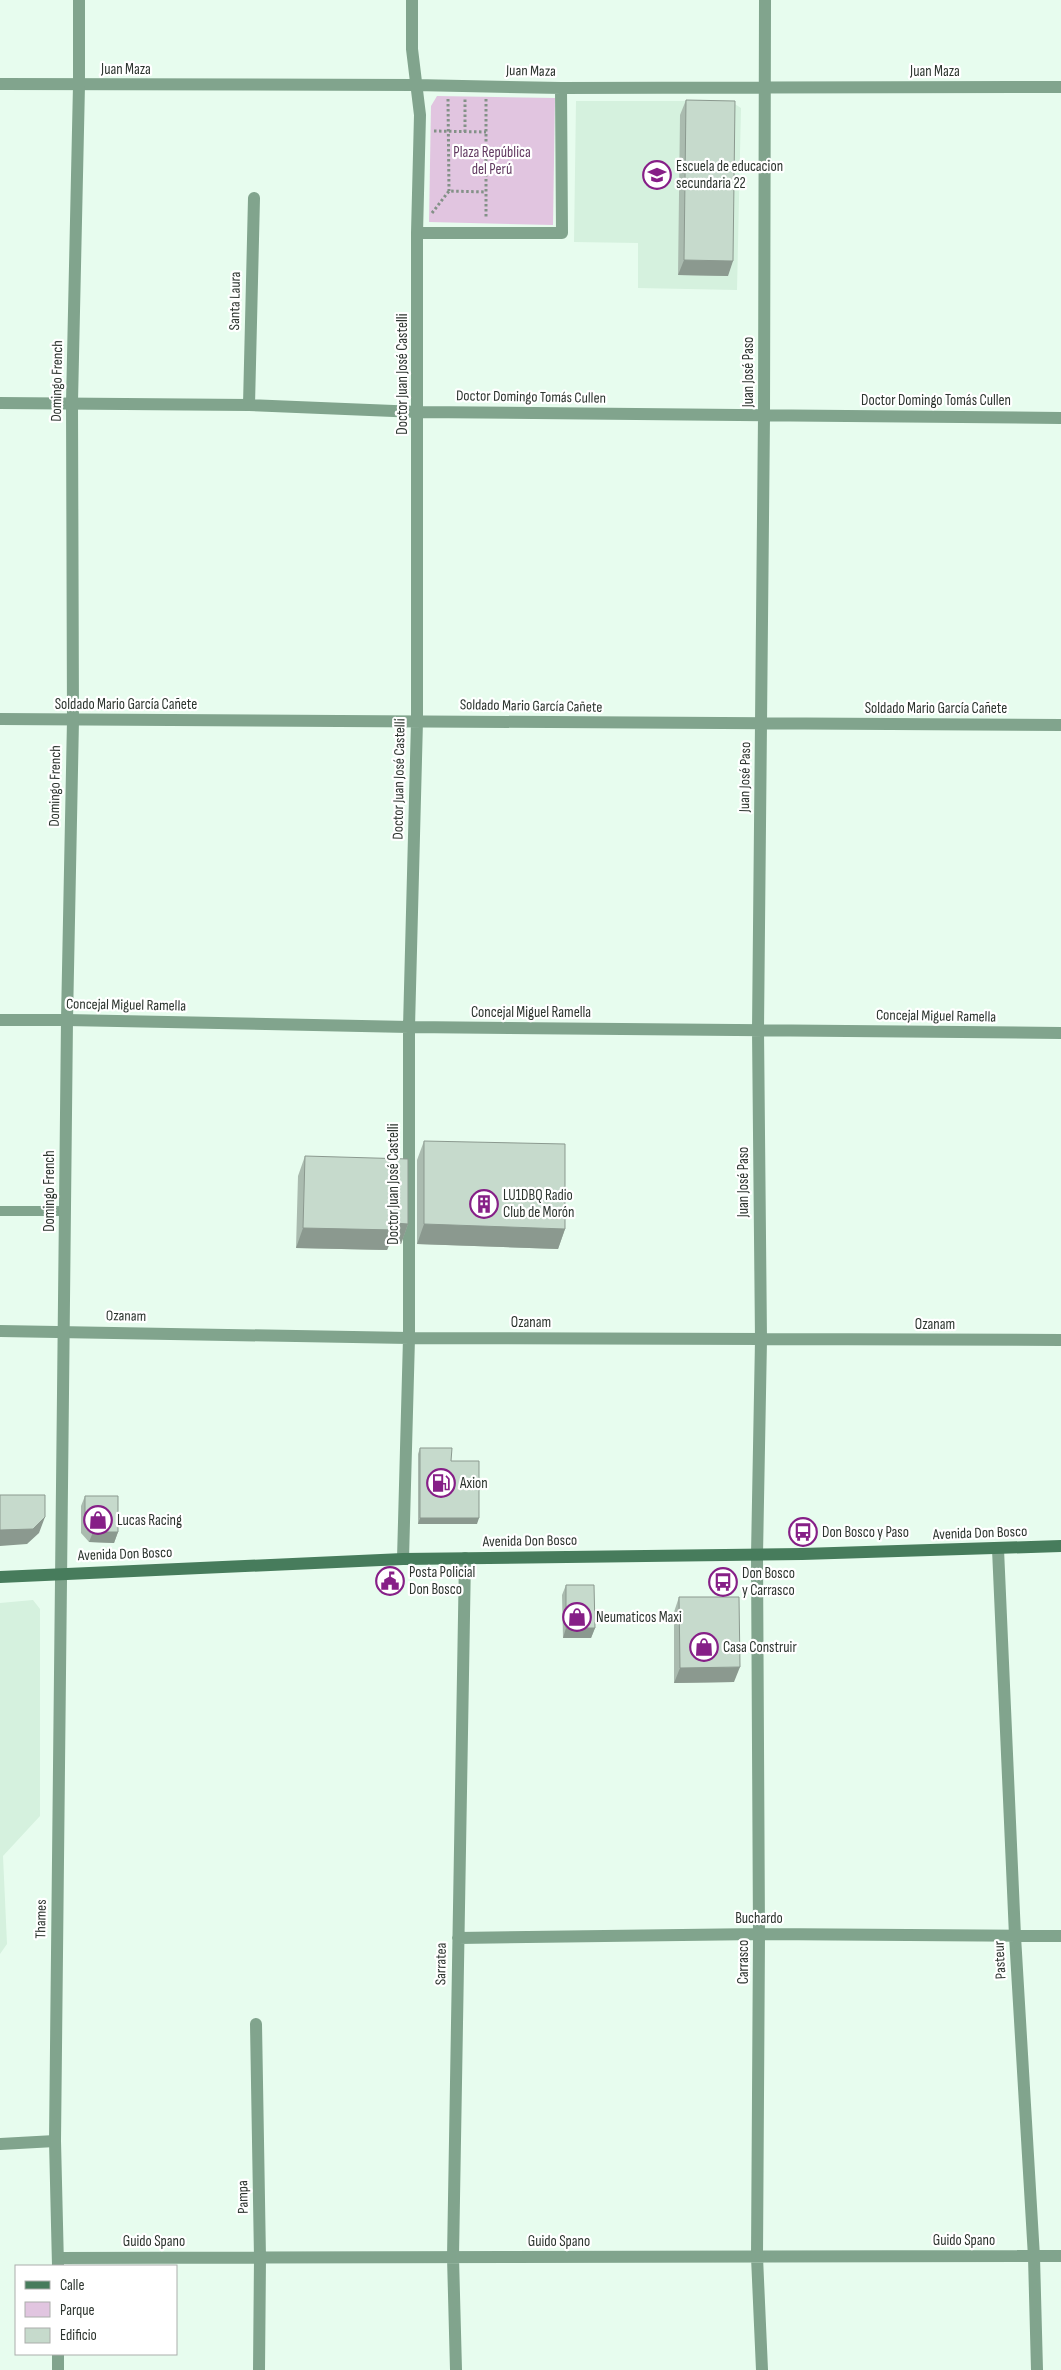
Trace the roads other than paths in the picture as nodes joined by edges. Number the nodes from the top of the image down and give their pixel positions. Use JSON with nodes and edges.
{"nodes":[{"id":1,"x":79,"y":0,"type":"edge"},
{"id":2,"x":412,"y":0,"type":"edge"},
{"id":3,"x":765,"y":0,"type":"edge"},
{"id":4,"x":0,"y":84,"type":"edge"},
{"id":5,"x":80,"y":85,"type":"junction"},
{"id":6,"x":415,"y":85,"type":"junction"},
{"id":7,"x":766,"y":87,"type":"junction"},
{"id":8,"x":1061,"y":87,"type":"edge"},
{"id":9,"x":561,"y":88,"type":"junction"},
{"id":10,"x":254,"y":198,"type":"dead end"},
{"id":11,"x":417,"y":233,"type":"junction"},
{"id":12,"x":72,"y":402,"type":"junction"},
{"id":13,"x":0,"y":403,"type":"edge"},
{"id":14,"x":249,"y":405,"type":"junction"},
{"id":15,"x":418,"y":412,"type":"junction"},
{"id":16,"x":764,"y":416,"type":"junction"},
{"id":17,"x":1061,"y":418,"type":"edge"},
{"id":18,"x":0,"y":719,"type":"edge"},
{"id":19,"x":73,"y":720,"type":"junction"},
{"id":20,"x":417,"y":721,"type":"junction"},
{"id":21,"x":761,"y":724,"type":"junction"},
{"id":22,"x":1061,"y":725,"type":"edge"},
{"id":23,"x":0,"y":1020,"type":"edge"},
{"id":24,"x":67,"y":1020,"type":"junction"},
{"id":25,"x":409,"y":1028,"type":"junction"},
{"id":26,"x":758,"y":1030,"type":"junction"},
{"id":27,"x":1061,"y":1033,"type":"edge"},
{"id":28,"x":0,"y":1211,"type":"edge"},
{"id":29,"x":65,"y":1212,"type":"junction"},
{"id":30,"x":0,"y":1331,"type":"edge"},
{"id":31,"x":65,"y":1331,"type":"junction"},
{"id":32,"x":409,"y":1338,"type":"junction"},
{"id":33,"x":761,"y":1340,"type":"junction"},
{"id":34,"x":1061,"y":1340,"type":"edge"},
{"id":35,"x":1061,"y":1546,"type":"edge"},
{"id":36,"x":998,"y":1549,"type":"junction"},
{"id":37,"x":757,"y":1555,"type":"junction"},
{"id":38,"x":465,"y":1558,"type":"junction"},
{"id":39,"x":403,"y":1559,"type":"junction"},
{"id":40,"x":61,"y":1573,"type":"junction"},
{"id":41,"x":0,"y":1577,"type":"edge"},
{"id":42,"x":759,"y":1934,"type":"junction"},
{"id":43,"x":1015,"y":1936,"type":"junction"},
{"id":44,"x":1061,"y":1936,"type":"edge"},
{"id":45,"x":458,"y":1938,"type":"junction"},
{"id":46,"x":256,"y":2024,"type":"dead end"},
{"id":47,"x":55,"y":2141,"type":"junction"},
{"id":48,"x":0,"y":2144,"type":"edge"},
{"id":49,"x":1034,"y":2256,"type":"junction"},
{"id":50,"x":1061,"y":2256,"type":"edge"},
{"id":51,"x":453,"y":2257,"type":"junction"},
{"id":52,"x":757,"y":2257,"type":"junction"},
{"id":53,"x":260,"y":2258,"type":"junction"},
{"id":54,"x":58,"y":2262,"type":"edge"},
{"id":55,"x":58,"y":2355,"type":"edge"},
{"id":56,"x":58,"y":2370,"type":"edge"},
{"id":57,"x":260,"y":2370,"type":"edge"},
{"id":58,"x":456,"y":2370,"type":"edge"},
{"id":59,"x":762,"y":2370,"type":"edge"},
{"id":60,"x":1037,"y":2370,"type":"edge"}],
"edges":[{"from":1,"to":5,"type":"street","name":"Domingo French"},
{"from":2,"to":6,"type":"street","name":"Doctor Juan José Castelli"},
{"from":3,"to":7,"type":"street","name":"Juan José Paso"},
{"from":4,"to":5,"type":"street","name":"Juan Maza"},
{"from":5,"to":6,"type":"street","name":"Juan Maza"},
{"from":5,"to":12,"type":"street","name":"Domingo French"},
{"from":6,"to":9,"type":"street","name":"Juan Maza"},
{"from":6,"to":11,"type":"street","name":"Doctor Juan José Castelli"},
{"from":7,"to":8,"type":"street","name":"Juan Maza"},
{"from":7,"to":9,"type":"street","name":"Juan Maza"},
{"from":7,"to":16,"type":"street","name":"Juan José Paso"},
{"from":9,"to":11,"type":"street"},
{"from":10,"to":14,"type":"street","name":"Santa Laura"},
{"from":11,"to":15,"type":"street","name":"Doctor Juan José Castelli"},
{"from":12,"to":13,"type":"street","name":"Doctor Domingo Tomás Cullen"},
{"from":12,"to":14,"type":"street","name":"Doctor Domingo Tomás Cullen"},
{"from":12,"to":19,"type":"street","name":"Domingo French"},
{"from":14,"to":15,"type":"street","name":"Doctor Domingo Tomás Cullen"},
{"from":15,"to":16,"type":"street","name":"Doctor Domingo Tomás Cullen"},
{"from":15,"to":20,"type":"street","name":"Doctor Juan José Castelli"},
{"from":16,"to":17,"type":"street","name":"Doctor Domingo Tomás Cullen"},
{"from":16,"to":21,"type":"street","name":"Juan José Paso"},
{"from":18,"to":19,"type":"street","name":"Soldado Mario García Cañete"},
{"from":19,"to":20,"type":"street","name":"Soldado Mario García Cañete"},
{"from":19,"to":24,"type":"street","name":"Domingo French"},
{"from":20,"to":21,"type":"street","name":"Soldado Mario García Cañete"},
{"from":20,"to":25,"type":"street","name":"Doctor Juan José Castelli"},
{"from":21,"to":22,"type":"street","name":"Soldado Mario García Cañete"},
{"from":21,"to":26,"type":"street","name":"Juan José Paso"},
{"from":23,"to":24,"type":"street","name":"Concejal Miguel Ramella"},
{"from":24,"to":25,"type":"street","name":"Concejal Miguel Ramella"},
{"from":24,"to":29,"type":"street","name":"Domingo French"},
{"from":25,"to":26,"type":"street","name":"Concejal Miguel Ramella"},
{"from":25,"to":32,"type":"street","name":"Doctor Juan José Castelli"},
{"from":26,"to":27,"type":"street","name":"Concejal Miguel Ramella"},
{"from":26,"to":33,"type":"street","name":"Juan José Paso"},
{"from":28,"to":29,"type":"lane"},
{"from":29,"to":31,"type":"street","name":"Domingo French"},
{"from":30,"to":31,"type":"street","name":"Ozanam"},
{"from":31,"to":32,"type":"street","name":"Ozanam"},
{"from":31,"to":40,"type":"street","name":"Domingo French"},
{"from":32,"to":33,"type":"street","name":"Ozanam"},
{"from":32,"to":39,"type":"street","name":"Doctor Juan José Castelli"},
{"from":33,"to":34,"type":"street","name":"Ozanam"},
{"from":33,"to":37,"type":"street","name":"Juan José Paso"},
{"from":35,"to":36,"type":"main road","name":"Avenida Don Bosco"},
{"from":36,"to":37,"type":"main road","name":"Avenida Don Bosco"},
{"from":36,"to":43,"type":"street","name":"Pasteur"},
{"from":37,"to":38,"type":"main road","name":"Avenida Don Bosco"},
{"from":37,"to":42,"type":"street","name":"Carrasco"},
{"from":38,"to":39,"type":"main road","name":"Avenida Don Bosco"},
{"from":38,"to":45,"type":"street","name":"Sarratea"},
{"from":39,"to":40,"type":"main road","name":"Avenida Don Bosco"},
{"from":40,"to":41,"type":"main road","name":"Avenida Don Bosco"},
{"from":40,"to":47,"type":"street","name":"Thames"},
{"from":42,"to":43,"type":"street","name":"Buchardo"},
{"from":42,"to":45,"type":"street","name":"Buchardo"},
{"from":42,"to":52,"type":"street","name":"Carrasco"},
{"from":43,"to":44,"type":"street","name":"Buchardo"},
{"from":43,"to":49,"type":"street","name":"Pasteur"},
{"from":45,"to":51,"type":"street","name":"Sarratea"},
{"from":46,"to":53,"type":"street","name":"Pampa"},
{"from":47,"to":48,"type":"street"},
{"from":47,"to":54,"type":"street","name":"Thames"},
{"from":49,"to":50,"type":"street","name":"Guido Spano"},
{"from":49,"to":52,"type":"street","name":"Guido Spano"},
{"from":49,"to":60,"type":"street","name":"Pasteur"},
{"from":51,"to":52,"type":"street","name":"Guido Spano"},
{"from":51,"to":53,"type":"street","name":"Guido Spano"},
{"from":51,"to":58,"type":"street","name":"Sarratea"},
{"from":52,"to":59,"type":"street","name":"Carrasco"},
{"from":53,"to":54,"type":"street","name":"Guido Spano"},
{"from":53,"to":57,"type":"street","name":"Pampa"},
{"from":55,"to":56,"type":"street"}]}
